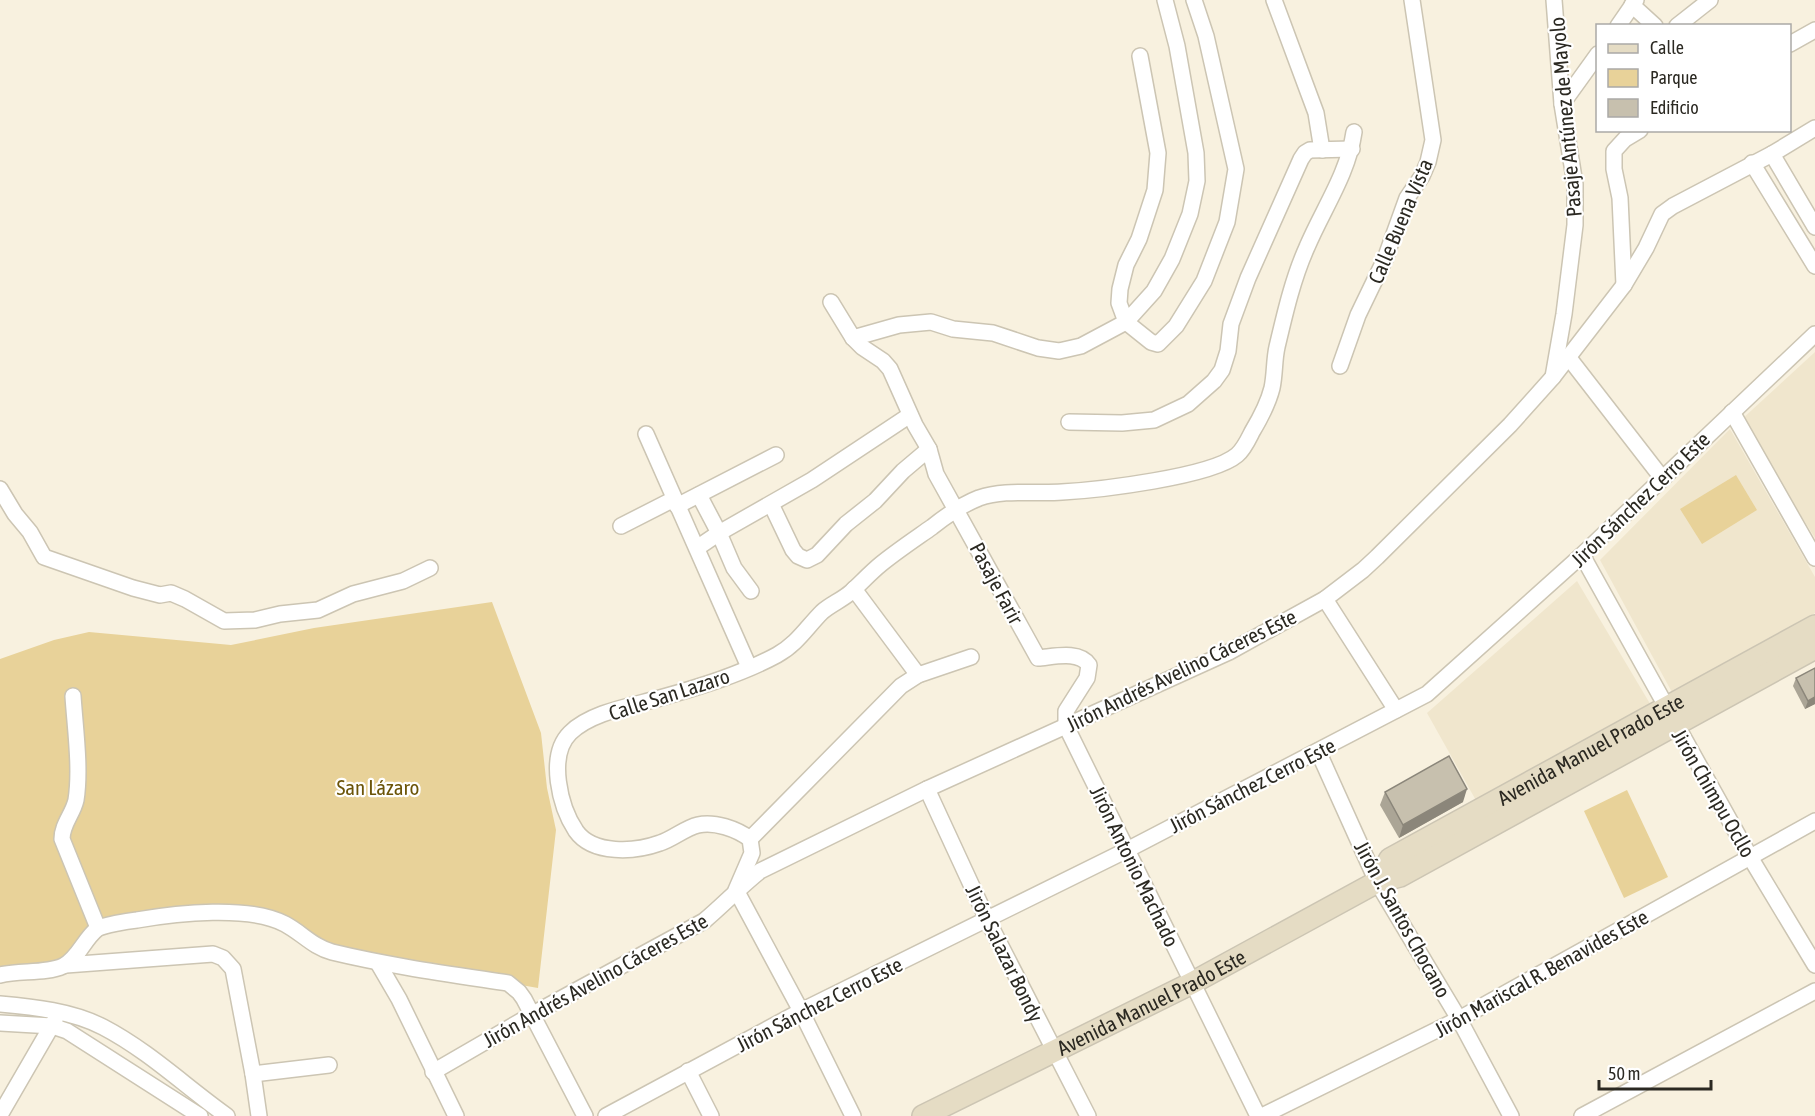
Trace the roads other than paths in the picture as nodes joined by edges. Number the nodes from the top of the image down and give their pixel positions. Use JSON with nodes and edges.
{"nodes":[{"id":1,"x":1164,"y":0,"type":"edge"},
{"id":2,"x":1194,"y":0,"type":"edge"},
{"id":3,"x":1274,"y":0,"type":"edge"},
{"id":4,"x":1412,"y":0,"type":"edge"},
{"id":5,"x":1710,"y":0,"type":"edge"},
{"id":6,"x":1634,"y":3,"type":"edge"},
{"id":7,"x":1558,"y":4,"type":"edge"},
{"id":8,"x":1619,"y":24,"type":"edge"},
{"id":9,"x":1653,"y":24,"type":"edge"},
{"id":10,"x":1680,"y":24,"type":"edge"},
{"id":11,"x":1815,"y":30,"type":"edge"},
{"id":12,"x":1791,"y":43,"type":"edge"},
{"id":13,"x":1140,"y":56,"type":"dead end"},
{"id":14,"x":1596,"y":57,"type":"edge"},
{"id":15,"x":1562,"y":104,"type":"junction"},
{"id":16,"x":1815,"y":128,"type":"edge"},
{"id":17,"x":1354,"y":132,"type":"dead end"},
{"id":18,"x":1637,"y":132,"type":"edge"},
{"id":19,"x":1352,"y":149,"type":"junction"},
{"id":20,"x":1322,"y":150,"type":"junction"},
{"id":21,"x":1772,"y":154,"type":"junction"},
{"id":22,"x":1752,"y":163,"type":"junction"},
{"id":23,"x":1815,"y":227,"type":"edge"},
{"id":24,"x":1815,"y":266,"type":"edge"},
{"id":25,"x":1624,"y":285,"type":"junction"},
{"id":26,"x":831,"y":302,"type":"dead end"},
{"id":27,"x":1126,"y":322,"type":"junction"},
{"id":28,"x":1815,"y":334,"type":"edge"},
{"id":29,"x":853,"y":338,"type":"junction"},
{"id":30,"x":1569,"y":358,"type":"junction"},
{"id":31,"x":1340,"y":366,"type":"dead end"},
{"id":32,"x":1553,"y":377,"type":"junction"},
{"id":33,"x":1731,"y":412,"type":"junction"},
{"id":34,"x":910,"y":415,"type":"junction"},
{"id":35,"x":1069,"y":422,"type":"dead end"},
{"id":36,"x":646,"y":434,"type":"dead end"},
{"id":37,"x":929,"y":449,"type":"junction"},
{"id":38,"x":776,"y":455,"type":"dead end"},
{"id":39,"x":1662,"y":478,"type":"junction"},
{"id":40,"x":0,"y":489,"type":"edge"},
{"id":41,"x":699,"y":495,"type":"junction"},
{"id":42,"x":676,"y":502,"type":"junction"},
{"id":43,"x":771,"y":504,"type":"junction"},
{"id":44,"x":957,"y":508,"type":"junction"},
{"id":45,"x":621,"y":526,"type":"dead end"},
{"id":46,"x":719,"y":533,"type":"junction"},
{"id":47,"x":697,"y":548,"type":"junction"},
{"id":48,"x":1582,"y":555,"type":"junction"},
{"id":49,"x":1815,"y":558,"type":"edge"},
{"id":50,"x":430,"y":568,"type":"dead end"},
{"id":51,"x":854,"y":589,"type":"junction"},
{"id":52,"x":751,"y":591,"type":"dead end"},
{"id":53,"x":1325,"y":599,"type":"junction"},
{"id":54,"x":1815,"y":626,"type":"edge"},
{"id":55,"x":1815,"y":648,"type":"edge"},
{"id":56,"x":971,"y":657,"type":"dead end"},
{"id":57,"x":749,"y":668,"type":"junction"},
{"id":58,"x":918,"y":675,"type":"junction"},
{"id":59,"x":73,"y":696,"type":"dead end"},
{"id":60,"x":1396,"y":710,"type":"junction"},
{"id":61,"x":1671,"y":716,"type":"junction"},
{"id":62,"x":1065,"y":726,"type":"junction"},
{"id":63,"x":1318,"y":751,"type":"junction"},
{"id":64,"x":927,"y":789,"type":"junction"},
{"id":65,"x":1815,"y":821,"type":"edge"},
{"id":66,"x":750,"y":839,"type":"junction"},
{"id":67,"x":1127,"y":850,"type":"junction"},
{"id":68,"x":1750,"y":857,"type":"junction"},
{"id":69,"x":1377,"y":882,"type":"junction"},
{"id":70,"x":736,"y":890,"type":"junction"},
{"id":71,"x":987,"y":919,"type":"junction"},
{"id":72,"x":98,"y":928,"type":"junction"},
{"id":73,"x":378,"y":963,"type":"junction"},
{"id":74,"x":66,"y":965,"type":"junction"},
{"id":75,"x":1815,"y":965,"type":"edge"},
{"id":76,"x":0,"y":975,"type":"edge"},
{"id":77,"x":1192,"y":983,"type":"junction"},
{"id":78,"x":1815,"y":991,"type":"edge"},
{"id":79,"x":0,"y":1004,"type":"edge"},
{"id":80,"x":801,"y":1011,"type":"junction"},
{"id":81,"x":533,"y":1014,"type":"junction"},
{"id":82,"x":56,"y":1019,"type":"junction"},
{"id":83,"x":1459,"y":1019,"type":"junction"},
{"id":84,"x":0,"y":1023,"type":"edge"},
{"id":85,"x":1054,"y":1051,"type":"junction"},
{"id":86,"x":329,"y":1065,"type":"dead end"},
{"id":87,"x":688,"y":1071,"type":"junction"},
{"id":88,"x":433,"y":1072,"type":"junction"},
{"id":89,"x":253,"y":1074,"type":"junction"},
{"id":90,"x":0,"y":1115,"type":"edge"},
{"id":91,"x":200,"y":1116,"type":"edge"},
{"id":92,"x":227,"y":1116,"type":"edge"},
{"id":93,"x":259,"y":1116,"type":"edge"},
{"id":94,"x":456,"y":1116,"type":"edge"},
{"id":95,"x":585,"y":1116,"type":"edge"},
{"id":96,"x":606,"y":1116,"type":"edge"},
{"id":97,"x":711,"y":1116,"type":"edge"},
{"id":98,"x":853,"y":1116,"type":"edge"},
{"id":99,"x":923,"y":1116,"type":"edge"},
{"id":100,"x":1088,"y":1116,"type":"edge"},
{"id":101,"x":1260,"y":1116,"type":"edge"},
{"id":102,"x":1511,"y":1116,"type":"edge"},
{"id":103,"x":1582,"y":1116,"type":"edge"}],
"edges":[{"from":1,"to":27,"type":"street"},
{"from":2,"to":27,"type":"street"},
{"from":3,"to":20,"type":"street"},
{"from":4,"to":31,"type":"street","name":"Calle Buena Vista"},
{"from":5,"to":10,"type":"street"},
{"from":6,"to":8,"type":"street"},
{"from":6,"to":9,"type":"street"},
{"from":7,"to":15,"type":"street","name":"Pasaje Antúnez de Mayolo"},
{"from":11,"to":12,"type":"street"},
{"from":13,"to":27,"type":"street"},
{"from":14,"to":15,"type":"street"},
{"from":15,"to":32,"type":"street","name":"Pasaje Antúnez de Mayolo"},
{"from":16,"to":21,"type":"street","name":"Jirón Andrés Avelino Cáceres Este"},
{"from":17,"to":19,"type":"street","name":"Calle San Lazaro"},
{"from":18,"to":25,"type":"street"},
{"from":19,"to":20,"type":"street"},
{"from":19,"to":44,"type":"street","name":"Calle San Lazaro"},
{"from":20,"to":35,"type":"street"},
{"from":21,"to":22,"type":"street","name":"Jirón Andrés Avelino Cáceres Este"},
{"from":21,"to":23,"type":"street"},
{"from":22,"to":24,"type":"street"},
{"from":22,"to":25,"type":"street","name":"Jirón Andrés Avelino Cáceres Este"},
{"from":25,"to":30,"type":"street","name":"Jirón Andrés Avelino Cáceres Este"},
{"from":26,"to":29,"type":"street"},
{"from":27,"to":29,"type":"street"},
{"from":28,"to":33,"type":"street","name":"Jirón Sánchez Cerro Este"},
{"from":29,"to":34,"type":"street","name":"Pasaje Farir"},
{"from":30,"to":32,"type":"street","name":"Jirón Andrés Avelino Cáceres Este"},
{"from":30,"to":39,"type":"street"},
{"from":32,"to":53,"type":"street","name":"Jirón Andrés Avelino Cáceres Este"},
{"from":33,"to":39,"type":"street","name":"Jirón Sánchez Cerro Este"},
{"from":33,"to":49,"type":"street"},
{"from":34,"to":37,"type":"street","name":"Pasaje Farir"},
{"from":34,"to":43,"type":"street"},
{"from":36,"to":42,"type":"street"},
{"from":37,"to":43,"type":"street"},
{"from":37,"to":44,"type":"street","name":"Pasaje Farir"},
{"from":38,"to":41,"type":"street"},
{"from":39,"to":48,"type":"street","name":"Jirón Sánchez Cerro Este"},
{"from":40,"to":50,"type":"street"},
{"from":41,"to":42,"type":"street"},
{"from":41,"to":46,"type":"street"},
{"from":42,"to":45,"type":"street"},
{"from":42,"to":47,"type":"street"},
{"from":43,"to":46,"type":"street"},
{"from":44,"to":51,"type":"street","name":"Calle San Lazaro"},
{"from":44,"to":62,"type":"street","name":"Pasaje Farir"},
{"from":46,"to":47,"type":"street"},
{"from":46,"to":52,"type":"street"},
{"from":47,"to":57,"type":"street"},
{"from":48,"to":60,"type":"street","name":"Jirón Sánchez Cerro Este"},
{"from":48,"to":61,"type":"street","name":"Jirón Chimpu Ocllo"},
{"from":51,"to":57,"type":"street","name":"Calle San Lazaro"},
{"from":51,"to":58,"type":"street"},
{"from":53,"to":60,"type":"street"},
{"from":53,"to":62,"type":"street","name":"Jirón Andrés Avelino Cáceres Este"},
{"from":54,"to":61,"type":"street","name":"Avenida Manuel Prado Este"},
{"from":55,"to":61,"type":"street","name":"Avenida Manuel Prado Este"},
{"from":56,"to":58,"type":"street"},
{"from":57,"to":66,"type":"street","name":"Calle San Lazaro"},
{"from":58,"to":66,"type":"street"},
{"from":59,"to":72,"type":"street"},
{"from":60,"to":63,"type":"street","name":"Jirón Sánchez Cerro Este"},
{"from":61,"to":68,"type":"street","name":"Jirón Chimpu Ocllo"},
{"from":61,"to":69,"type":"street","name":"Avenida Manuel Prado Este"},
{"from":62,"to":64,"type":"street","name":"Jirón Andrés Avelino Cáceres Este"},
{"from":62,"to":67,"type":"street","name":"Jirón Antonio Machado"},
{"from":63,"to":67,"type":"street","name":"Jirón Sánchez Cerro Este"},
{"from":63,"to":69,"type":"street","name":"Jirón J. Santos Chocano"},
{"from":64,"to":70,"type":"street","name":"Jirón Andrés Avelino Cáceres Este"},
{"from":64,"to":71,"type":"street","name":"Jirón Salazar Bondy"},
{"from":65,"to":68,"type":"street","name":"Jirón Mariscal R. Benavides Este"},
{"from":66,"to":70,"type":"street"},
{"from":67,"to":71,"type":"street","name":"Jirón Sánchez Cerro Este"},
{"from":67,"to":77,"type":"street","name":"Jirón Antonio Machado"},
{"from":68,"to":75,"type":"street","name":"Jirón Chimpu Ocllo"},
{"from":68,"to":83,"type":"street","name":"Jirón Mariscal R. Benavides Este"},
{"from":69,"to":77,"type":"street","name":"Avenida Manuel Prado Este"},
{"from":69,"to":83,"type":"street","name":"Jirón J. Santos Chocano"},
{"from":70,"to":80,"type":"street"},
{"from":70,"to":81,"type":"street","name":"Jirón Andrés Avelino Cáceres Este"},
{"from":71,"to":80,"type":"street","name":"Jirón Sánchez Cerro Este"},
{"from":71,"to":85,"type":"street","name":"Jirón Salazar Bondy"},
{"from":72,"to":73,"type":"street"},
{"from":72,"to":74,"type":"street"},
{"from":73,"to":81,"type":"street"},
{"from":73,"to":88,"type":"street"},
{"from":74,"to":76,"type":"street"},
{"from":74,"to":89,"type":"street"},
{"from":77,"to":85,"type":"street","name":"Avenida Manuel Prado Este"},
{"from":77,"to":101,"type":"street","name":"Jirón Antonio Machado"},
{"from":78,"to":103,"type":"street"},
{"from":79,"to":82,"type":"street"},
{"from":80,"to":87,"type":"street","name":"Jirón Sánchez Cerro Este"},
{"from":80,"to":98,"type":"street"},
{"from":81,"to":88,"type":"street","name":"Jirón Andrés Avelino Cáceres Este"},
{"from":81,"to":95,"type":"street"},
{"from":82,"to":84,"type":"street"},
{"from":82,"to":90,"type":"street"},
{"from":82,"to":91,"type":"street"},
{"from":82,"to":92,"type":"street"},
{"from":83,"to":101,"type":"street","name":"Jirón Mariscal R. Benavides Este"},
{"from":83,"to":102,"type":"street","name":"Jirón J. Santos Chocano"},
{"from":85,"to":99,"type":"street","name":"Avenida Manuel Prado Este"},
{"from":85,"to":100,"type":"street","name":"Jirón Salazar Bondy"},
{"from":86,"to":89,"type":"street"},
{"from":87,"to":96,"type":"street","name":"Jirón Sánchez Cerro Este"},
{"from":87,"to":97,"type":"street"},
{"from":88,"to":94,"type":"street"},
{"from":89,"to":93,"type":"street"}]}
